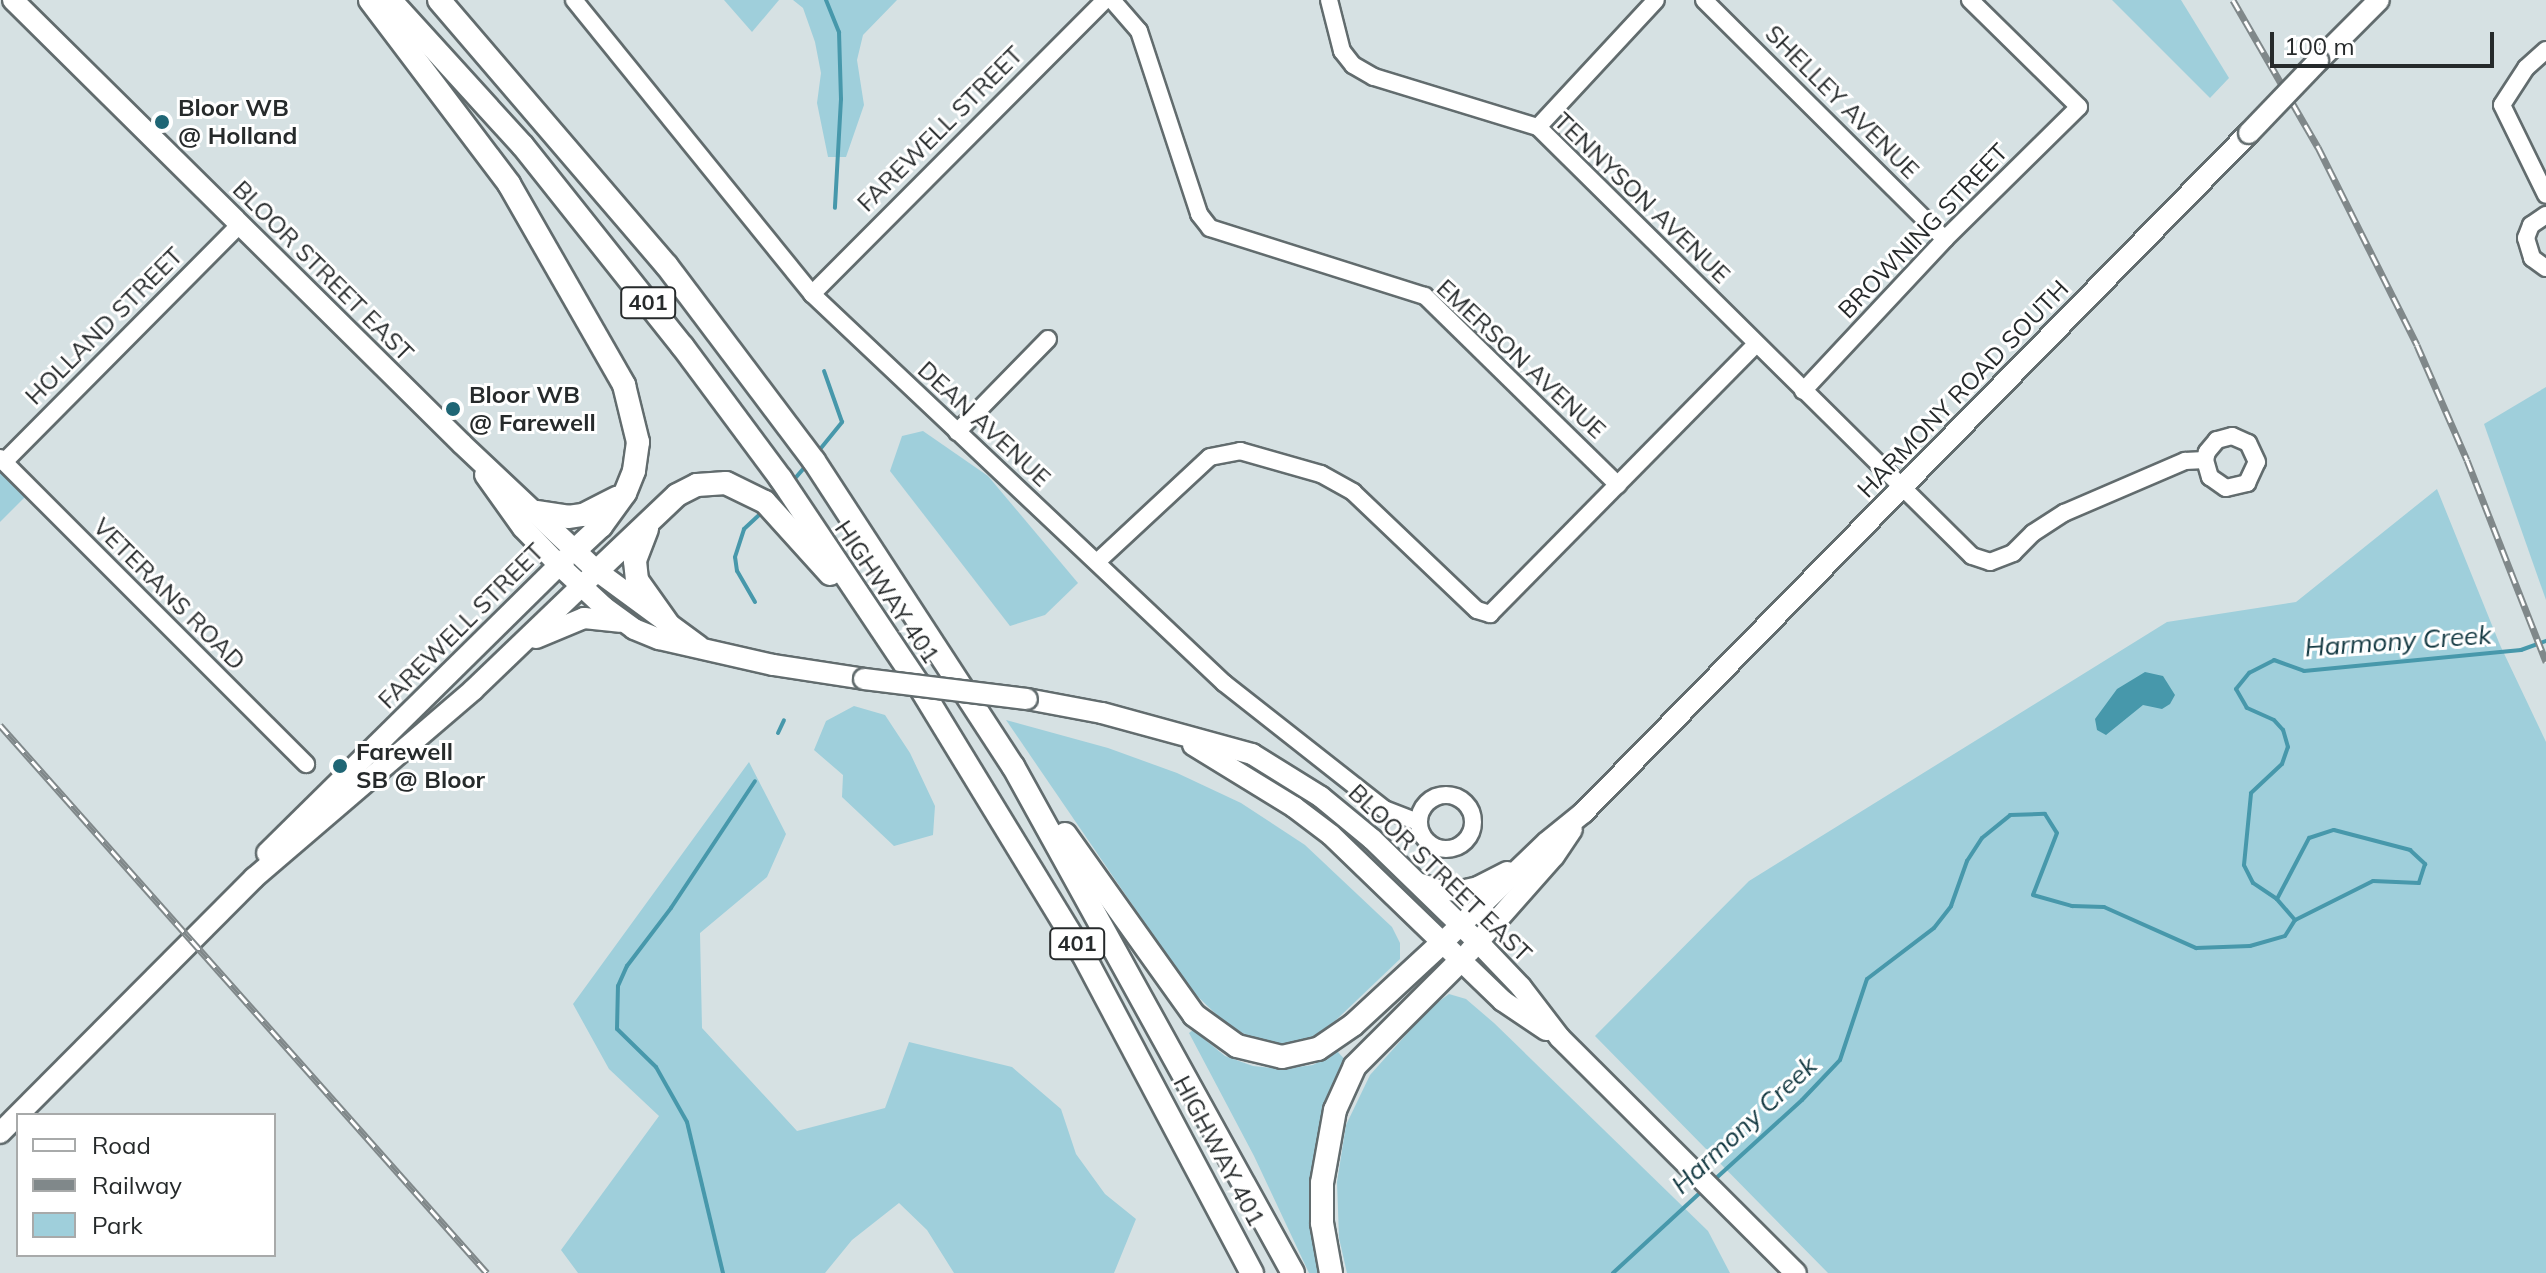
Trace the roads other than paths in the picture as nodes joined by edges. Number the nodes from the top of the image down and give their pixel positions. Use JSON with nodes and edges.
{"nodes":[{"id":1,"x":13,"y":0,"type":"edge"},
{"id":2,"x":370,"y":0,"type":"edge"},
{"id":3,"x":390,"y":0,"type":"edge"},
{"id":4,"x":439,"y":0,"type":"edge"},
{"id":5,"x":574,"y":0,"type":"edge"},
{"id":6,"x":1105,"y":0,"type":"edge"},
{"id":7,"x":1112,"y":0,"type":"edge"},
{"id":8,"x":1329,"y":0,"type":"edge"},
{"id":9,"x":1656,"y":0,"type":"edge"},
{"id":10,"x":1704,"y":0,"type":"edge"},
{"id":11,"x":1970,"y":0,"type":"edge"},
{"id":12,"x":2379,"y":0,"type":"edge"},
{"id":13,"x":2546,"y":50,"type":"edge"},
{"id":14,"x":1538,"y":127,"type":"junction"},
{"id":15,"x":2546,"y":195,"type":"edge"},
{"id":16,"x":2546,"y":215,"type":"edge"},
{"id":17,"x":239,"y":225,"type":"junction"},
{"id":18,"x":1945,"y":239,"type":"junction"},
{"id":19,"x":2546,"y":268,"type":"edge"},
{"id":20,"x":812,"y":294,"type":"junction"},
{"id":21,"x":1048,"y":339,"type":"dead end"},
{"id":22,"x":1756,"y":344,"type":"junction"},
{"id":23,"x":1803,"y":391,"type":"junction"},
{"id":24,"x":957,"y":432,"type":"junction"},
{"id":25,"x":462,"y":444,"type":"junction"},
{"id":26,"x":2,"y":460,"type":"edge"},
{"id":27,"x":2205,"y":460,"type":"dead end"},
{"id":28,"x":1618,"y":485,"type":"junction"},
{"id":29,"x":1903,"y":489,"type":"junction"},
{"id":30,"x":625,"y":493,"type":"junction"},
{"id":31,"x":538,"y":512,"type":"junction"},
{"id":32,"x":656,"y":514,"type":"junction"},
{"id":33,"x":567,"y":558,"type":"junction"},
{"id":34,"x":1097,"y":562,"type":"junction"},
{"id":35,"x":588,"y":578,"type":"junction"},
{"id":36,"x":623,"y":622,"type":"junction"},
{"id":37,"x":671,"y":628,"type":"junction"},
{"id":38,"x":880,"y":628,"type":"junction"},
{"id":39,"x":699,"y":646,"type":"junction"},
{"id":40,"x":512,"y":652,"type":"junction"},
{"id":41,"x":1177,"y":736,"type":"junction"},
{"id":42,"x":306,"y":764,"type":"dead end"},
{"id":43,"x":1013,"y":766,"type":"junction"},
{"id":44,"x":1583,"y":813,"type":"junction"},
{"id":45,"x":1418,"y":822,"type":"dead end"},
{"id":46,"x":1525,"y":862,"type":"junction"},
{"id":47,"x":254,"y":878,"type":"junction"},
{"id":48,"x":1417,"y":883,"type":"junction"},
{"id":49,"x":1462,"y":925,"type":"junction"},
{"id":50,"x":1443,"y":942,"type":"junction"},
{"id":51,"x":1479,"y":943,"type":"junction"},
{"id":52,"x":1461,"y":960,"type":"junction"},
{"id":53,"x":1560,"y":1038,"type":"junction"},
{"id":54,"x":20,"y":1113,"type":"edge"},
{"id":55,"x":16,"y":1117,"type":"edge"},
{"id":56,"x":0,"y":1133,"type":"edge"},
{"id":57,"x":1252,"y":1273,"type":"edge"},
{"id":58,"x":1293,"y":1273,"type":"edge"},
{"id":59,"x":1331,"y":1273,"type":"edge"},
{"id":60,"x":1796,"y":1273,"type":"edge"}],
"edges":[{"from":1,"to":17,"type":"main road","name":"BLOOR STREET EAST"},
{"from":2,"to":30,"type":"highway"},
{"from":3,"to":38,"type":"highway","name":"HIGHWAY 401","number":"401"},
{"from":4,"to":43,"type":"highway","name":"HIGHWAY 401","number":"401"},
{"from":5,"to":20,"type":"street","name":"DEAN AVENUE"},
{"from":6,"to":20,"type":"street","name":"FAREWELL STREET"},
{"from":7,"to":28,"type":"street","name":"EMERSON AVENUE"},
{"from":8,"to":14,"type":"street","name":"TENNYSON AVENUE"},
{"from":9,"to":14,"type":"street"},
{"from":10,"to":18,"type":"street","name":"SHELLEY AVENUE"},
{"from":11,"to":18,"type":"street","name":"BROWNING STREET"},
{"from":12,"to":29,"type":"main road","name":"HARMONY ROAD SOUTH","bridge":true},
{"from":13,"to":15,"type":"street"},
{"from":14,"to":22,"type":"street","name":"TENNYSON AVENUE"},
{"from":16,"to":19,"type":"street"},
{"from":17,"to":25,"type":"main road","name":"BLOOR STREET EAST"},
{"from":17,"to":26,"type":"street","name":"HOLLAND STREET"},
{"from":18,"to":23,"type":"street","name":"BROWNING STREET"},
{"from":20,"to":24,"type":"street","name":"DEAN AVENUE"},
{"from":21,"to":24,"type":"street"},
{"from":22,"to":23,"type":"street","name":"TENNYSON AVENUE"},
{"from":22,"to":28,"type":"street"},
{"from":23,"to":29,"type":"street","name":"TENNYSON AVENUE"},
{"from":24,"to":34,"type":"street","name":"DEAN AVENUE"},
{"from":25,"to":31,"type":"main road","name":"BLOOR STREET EAST"},
{"from":25,"to":33,"type":"main road","name":"BLOOR STREET EAST"},
{"from":26,"to":42,"type":"street","name":"VETERANS ROAD"},
{"from":27,"to":29,"type":"street","name":"TENNYSON AVENUE"},
{"from":28,"to":34,"type":"street"},
{"from":29,"to":44,"type":"main road","name":"HARMONY ROAD SOUTH"},
{"from":30,"to":31,"type":"highway"},
{"from":30,"to":33,"type":"highway"},
{"from":31,"to":33,"type":"main road","name":"BLOOR STREET EAST"},
{"from":32,"to":35,"type":"highway"},
{"from":32,"to":37,"type":"highway"},
{"from":32,"to":38,"type":"highway"},
{"from":33,"to":35,"type":"main road","name":"BLOOR STREET EAST"},
{"from":33,"to":47,"type":"main road","name":"FAREWELL STREET"},
{"from":34,"to":45,"type":"street","name":"DEAN AVENUE"},
{"from":35,"to":36,"type":"main road","name":"BLOOR STREET EAST"},
{"from":35,"to":37,"type":"main road","name":"BLOOR STREET EAST"},
{"from":35,"to":40,"type":"main road","name":"FAREWELL STREET"},
{"from":36,"to":39,"type":"main road","name":"BLOOR STREET EAST"},
{"from":36,"to":40,"type":"main road"},
{"from":37,"to":39,"type":"main road","name":"BLOOR STREET EAST"},
{"from":38,"to":57,"type":"highway","name":"HIGHWAY 401","number":"401"},
{"from":39,"to":41,"type":"main road","name":"BLOOR STREET EAST","bridge":true},
{"from":40,"to":47,"type":"main road","name":"FAREWELL STREET"},
{"from":41,"to":48,"type":"main road","name":"BLOOR STREET EAST"},
{"from":41,"to":50,"type":"main road","name":"BLOOR STREET EAST"},
{"from":43,"to":50,"type":"highway"},
{"from":43,"to":58,"type":"highway","name":"HIGHWAY 401","number":"401"},
{"from":44,"to":46,"type":"main road","name":"HARMONY ROAD SOUTH"},
{"from":44,"to":51,"type":"main road","name":"HARMONY ROAD SOUTH"},
{"from":46,"to":48,"type":"main road"},
{"from":46,"to":49,"type":"main road","name":"HARMONY ROAD SOUTH"},
{"from":47,"to":54,"type":"main road","name":"FAREWELL STREET"},
{"from":48,"to":49,"type":"main road","name":"BLOOR STREET EAST"},
{"from":49,"to":50,"type":"main road","name":"HARMONY ROAD SOUTH"},
{"from":49,"to":51,"type":"main road","name":"BLOOR STREET EAST"},
{"from":50,"to":52,"type":"main road","name":"BLOOR STREET EAST"},
{"from":51,"to":52,"type":"main road","name":"HARMONY ROAD SOUTH"},
{"from":51,"to":53,"type":"main road","name":"BLOOR STREET EAST"},
{"from":52,"to":53,"type":"main road","name":"BLOOR STREET EAST"},
{"from":52,"to":59,"type":"highway"},
{"from":53,"to":60,"type":"main road","name":"BLOOR STREET EAST"},
{"from":55,"to":56,"type":"main road","name":"FAREWELL STREET"}]}
